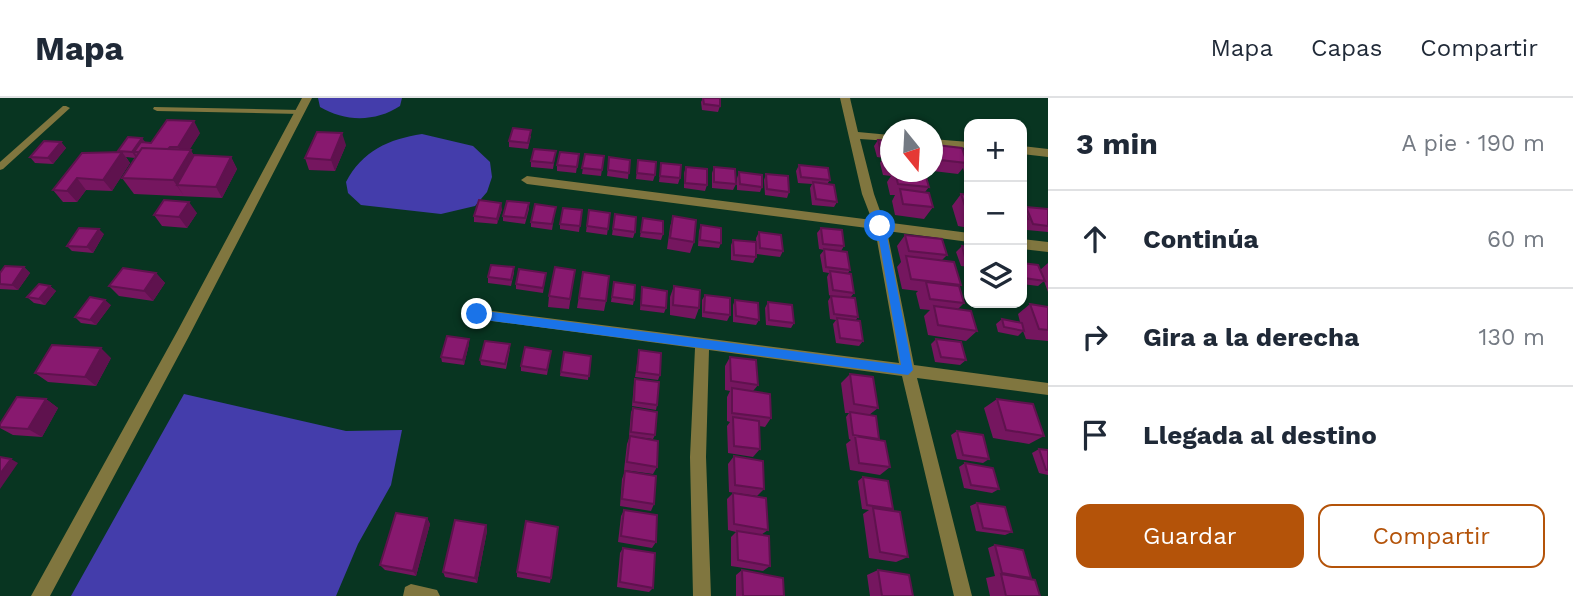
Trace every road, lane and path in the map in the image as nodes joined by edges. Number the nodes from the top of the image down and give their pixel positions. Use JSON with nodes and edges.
{"nodes":[{"id":1,"x":307,"y":98,"type":"edge"},
{"id":2,"x":845,"y":98,"type":"edge"},
{"id":3,"x":66,"y":108,"type":"dead end"},
{"id":4,"x":158,"y":108,"type":"dead end"},
{"id":5,"x":300,"y":113,"type":"junction"},
{"id":6,"x":855,"y":135,"type":"junction"},
{"id":7,"x":880,"y":137,"type":"edge"},
{"id":8,"x":943,"y":143,"type":"edge"},
{"id":9,"x":964,"y":145,"type":"edge"},
{"id":10,"x":1027,"y":151,"type":"edge"},
{"id":11,"x":1048,"y":153,"type":"edge"},
{"id":12,"x":0,"y":167,"type":"edge"},
{"id":13,"x":527,"y":180,"type":"dead end"},
{"id":14,"x":880,"y":226,"type":"junction"},
{"id":15,"x":964,"y":236,"type":"edge"},
{"id":16,"x":1027,"y":245,"type":"edge"},
{"id":17,"x":1048,"y":247,"type":"edge"},
{"id":18,"x":477,"y":314,"type":"dead end"},
{"id":19,"x":702,"y":343,"type":"junction"},
{"id":20,"x":908,"y":370,"type":"junction"},
{"id":21,"x":1048,"y":389,"type":"edge"},
{"id":22,"x":411,"y":593,"type":"dead end"},
{"id":23,"x":40,"y":596,"type":"edge"},
{"id":24,"x":431,"y":596,"type":"edge"},
{"id":25,"x":702,"y":596,"type":"edge"},
{"id":26,"x":963,"y":596,"type":"edge"}],
"edges":[{"from":1,"to":5,"type":"street"},
{"from":2,"to":6,"type":"street"},
{"from":3,"to":12,"type":"lane"},
{"from":4,"to":5,"type":"lane"},
{"from":5,"to":23,"type":"street"},
{"from":6,"to":7,"type":"street"},
{"from":6,"to":14,"type":"street"},
{"from":8,"to":9,"type":"street"},
{"from":10,"to":11,"type":"street"},
{"from":13,"to":14,"type":"street"},
{"from":14,"to":15,"type":"street"},
{"from":14,"to":20,"type":"street"},
{"from":16,"to":17,"type":"street"},
{"from":18,"to":19,"type":"street"},
{"from":19,"to":20,"type":"street"},
{"from":19,"to":25,"type":"street"},
{"from":20,"to":21,"type":"street"},
{"from":20,"to":26,"type":"street"},
{"from":22,"to":24,"type":"street"}]}
